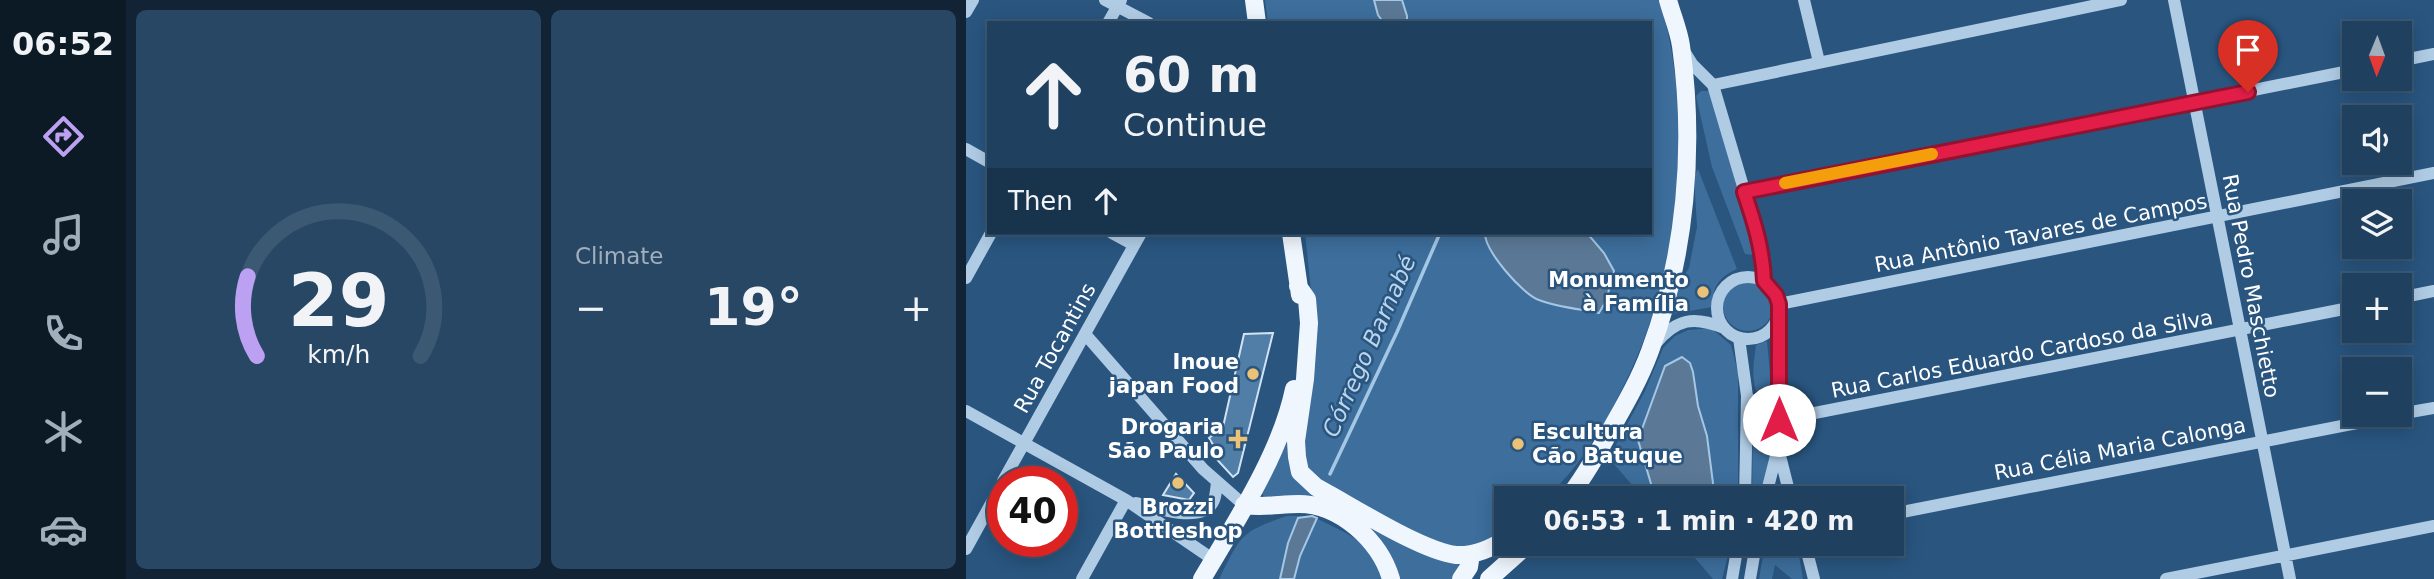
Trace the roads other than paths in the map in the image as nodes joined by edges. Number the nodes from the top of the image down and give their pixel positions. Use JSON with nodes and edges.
{"nodes":[{"id":1,"x":973,"y":0,"type":"edge"},
{"id":2,"x":1105,"y":0,"type":"edge"},
{"id":3,"x":1254,"y":0,"type":"edge"},
{"id":4,"x":1668,"y":0,"type":"edge"},
{"id":5,"x":1804,"y":0,"type":"edge"},
{"id":6,"x":2121,"y":0,"type":"edge"},
{"id":7,"x":2174,"y":0,"type":"edge"},
{"id":8,"x":1120,"y":3,"type":"edge"},
{"id":9,"x":966,"y":12,"type":"edge"},
{"id":10,"x":1109,"y":21,"type":"edge"},
{"id":11,"x":1146,"y":21,"type":"edge"},
{"id":12,"x":1257,"y":21,"type":"edge"},
{"id":13,"x":1681,"y":44,"type":"junction"},
{"id":14,"x":2434,"y":54,"type":"edge"},
{"id":15,"x":2412,"y":58,"type":"edge"},
{"id":16,"x":1819,"y":62,"type":"junction"},
{"id":17,"x":2342,"y":72,"type":"edge"},
{"id":18,"x":1713,"y":85,"type":"junction"},
{"id":19,"x":2195,"y":102,"type":"junction"},
{"id":20,"x":966,"y":149,"type":"edge"},
{"id":21,"x":987,"y":161,"type":"edge"},
{"id":22,"x":2434,"y":173,"type":"edge"},
{"id":23,"x":1744,"y":192,"type":"junction"},
{"id":24,"x":2216,"y":218,"type":"junction"},
{"id":25,"x":990,"y":235,"type":"edge"},
{"id":26,"x":1116,"y":235,"type":"edge"},
{"id":27,"x":1140,"y":235,"type":"edge"},
{"id":28,"x":1291,"y":235,"type":"edge"},
{"id":29,"x":1133,"y":245,"type":"junction"},
{"id":30,"x":966,"y":278,"type":"edge"},
{"id":31,"x":1764,"y":281,"type":"junction"},
{"id":32,"x":1298,"y":286,"type":"junction"},
{"id":33,"x":2434,"y":290,"type":"edge"},
{"id":34,"x":2412,"y":295,"type":"edge"},
{"id":35,"x":1779,"y":308,"type":"junction"},
{"id":36,"x":2342,"y":310,"type":"edge"},
{"id":37,"x":1724,"y":328,"type":"junction"},
{"id":38,"x":2239,"y":332,"type":"junction"},
{"id":39,"x":1085,"y":334,"type":"junction"},
{"id":40,"x":1739,"y":338,"type":"junction"},
{"id":41,"x":1651,"y":349,"type":"junction"},
{"id":42,"x":1747,"y":396,"type":"junction"},
{"id":43,"x":2434,"y":408,"type":"edge"},
{"id":44,"x":966,"y":411,"type":"edge"},
{"id":45,"x":2412,"y":412,"type":"edge"},
{"id":46,"x":1779,"y":420,"type":"junction"},
{"id":47,"x":2342,"y":425,"type":"edge"},
{"id":48,"x":2263,"y":440,"type":"junction"},
{"id":49,"x":1024,"y":443,"type":"junction"},
{"id":50,"x":1603,"y":443,"type":"junction"},
{"id":51,"x":1778,"y":448,"type":"junction"},
{"id":52,"x":1012,"y":466,"type":"edge"},
{"id":53,"x":1217,"y":483,"type":"junction"},
{"id":54,"x":1565,"y":486,"type":"edge"},
{"id":55,"x":1576,"y":486,"type":"edge"},
{"id":56,"x":1745,"y":486,"type":"edge"},
{"id":57,"x":1768,"y":486,"type":"edge"},
{"id":58,"x":1788,"y":486,"type":"edge"},
{"id":59,"x":1126,"y":500,"type":"junction"},
{"id":60,"x":1244,"y":505,"type":"junction"},
{"id":61,"x":987,"y":511,"type":"edge"},
{"id":62,"x":1904,"y":512,"type":"edge"},
{"id":63,"x":2434,"y":526,"type":"edge"},
{"id":64,"x":1494,"y":545,"type":"edge"},
{"id":65,"x":966,"y":550,"type":"edge"},
{"id":66,"x":1471,"y":554,"type":"junction"},
{"id":67,"x":2286,"y":555,"type":"junction"},
{"id":68,"x":1515,"y":556,"type":"edge"},
{"id":69,"x":1736,"y":556,"type":"edge"},
{"id":70,"x":1754,"y":556,"type":"edge"},
{"id":71,"x":1808,"y":556,"type":"edge"},
{"id":72,"x":1213,"y":559,"type":"junction"},
{"id":73,"x":1082,"y":579,"type":"edge"},
{"id":74,"x":1202,"y":579,"type":"edge"},
{"id":75,"x":1209,"y":579,"type":"edge"},
{"id":76,"x":1391,"y":579,"type":"edge"},
{"id":77,"x":1461,"y":579,"type":"edge"},
{"id":78,"x":1489,"y":579,"type":"edge"},
{"id":79,"x":1732,"y":579,"type":"edge"},
{"id":80,"x":1750,"y":579,"type":"edge"},
{"id":81,"x":1814,"y":579,"type":"edge"},
{"id":82,"x":2166,"y":579,"type":"edge"},
{"id":83,"x":2291,"y":579,"type":"edge"}],
"edges":[{"from":1,"to":9,"type":"street"},
{"from":2,"to":8,"type":"street"},
{"from":3,"to":12,"type":"main road"},
{"from":4,"to":13,"type":"main road"},
{"from":5,"to":16,"type":"street"},
{"from":6,"to":16,"type":"street"},
{"from":7,"to":19,"type":"street","name":"Rua Pedro Maschietto"},
{"from":8,"to":10,"type":"street"},
{"from":8,"to":11,"type":"street"},
{"from":13,"to":18,"type":"street"},
{"from":13,"to":41,"type":"main road"},
{"from":14,"to":15,"type":"street"},
{"from":16,"to":18,"type":"street"},
{"from":17,"to":19,"type":"street"},
{"from":18,"to":23,"type":"street"},
{"from":19,"to":23,"type":"street"},
{"from":19,"to":24,"type":"street","name":"Rua Pedro Maschietto"},
{"from":20,"to":21,"type":"street"},
{"from":22,"to":24,"type":"street","name":"Rua Antônio Tavares de Campos"},
{"from":23,"to":31,"type":"street"},
{"from":24,"to":35,"type":"street","name":"Rua Antônio Tavares de Campos"},
{"from":24,"to":38,"type":"street","name":"Rua Pedro Maschietto"},
{"from":25,"to":30,"type":"street"},
{"from":26,"to":29,"type":"street"},
{"from":27,"to":29,"type":"street","name":"Rua Tocantins"},
{"from":28,"to":32,"type":"main road"},
{"from":29,"to":39,"type":"street","name":"Rua Tocantins"},
{"from":31,"to":35,"type":"street"},
{"from":31,"to":37,"type":"street"},
{"from":32,"to":60,"type":"main road"},
{"from":32,"to":66,"type":"main road"},
{"from":33,"to":34,"type":"street"},
{"from":35,"to":40,"type":"street"},
{"from":35,"to":46,"type":"street"},
{"from":36,"to":38,"type":"street","name":"Rua Carlos Eduardo Cardoso da Silva"},
{"from":37,"to":40,"type":"street"},
{"from":37,"to":41,"type":"street"},
{"from":38,"to":46,"type":"street","name":"Rua Carlos Eduardo Cardoso da Silva"},
{"from":38,"to":48,"type":"street","name":"Rua Pedro Maschietto"},
{"from":39,"to":49,"type":"street","name":"Rua Tocantins"},
{"from":39,"to":53,"type":"street"},
{"from":40,"to":42,"type":"street"},
{"from":41,"to":50,"type":"main road"},
{"from":42,"to":46,"type":"street"},
{"from":42,"to":56,"type":"street"},
{"from":43,"to":45,"type":"street","name":"Rua Célia Maria Calonga"},
{"from":44,"to":49,"type":"street"},
{"from":46,"to":51,"type":"street"},
{"from":47,"to":48,"type":"street","name":"Rua Célia Maria Calonga"},
{"from":48,"to":62,"type":"street","name":"Rua Célia Maria Calonga"},
{"from":48,"to":67,"type":"street","name":"Rua Pedro Maschietto"},
{"from":49,"to":52,"type":"street","name":"Rua Tocantins"},
{"from":49,"to":59,"type":"street"},
{"from":50,"to":54,"type":"main road"},
{"from":50,"to":55,"type":"main road"},
{"from":51,"to":57,"type":"street"},
{"from":51,"to":58,"type":"street"},
{"from":53,"to":59,"type":"street"},
{"from":53,"to":60,"type":"street"},
{"from":59,"to":72,"type":"street"},
{"from":59,"to":73,"type":"street"},
{"from":60,"to":72,"type":"main road"},
{"from":60,"to":76,"type":"main road"},
{"from":61,"to":65,"type":"street","name":"Rua Tocantins"},
{"from":63,"to":67,"type":"street"},
{"from":64,"to":66,"type":"main road"},
{"from":66,"to":77,"type":"main road"},
{"from":67,"to":82,"type":"street"},
{"from":67,"to":83,"type":"street","name":"Rua Pedro Maschietto"},
{"from":68,"to":78,"type":"main road"},
{"from":69,"to":79,"type":"street"},
{"from":70,"to":80,"type":"street"},
{"from":71,"to":81,"type":"street"},
{"from":72,"to":74,"type":"main road"},
{"from":72,"to":75,"type":"main road"}]}
